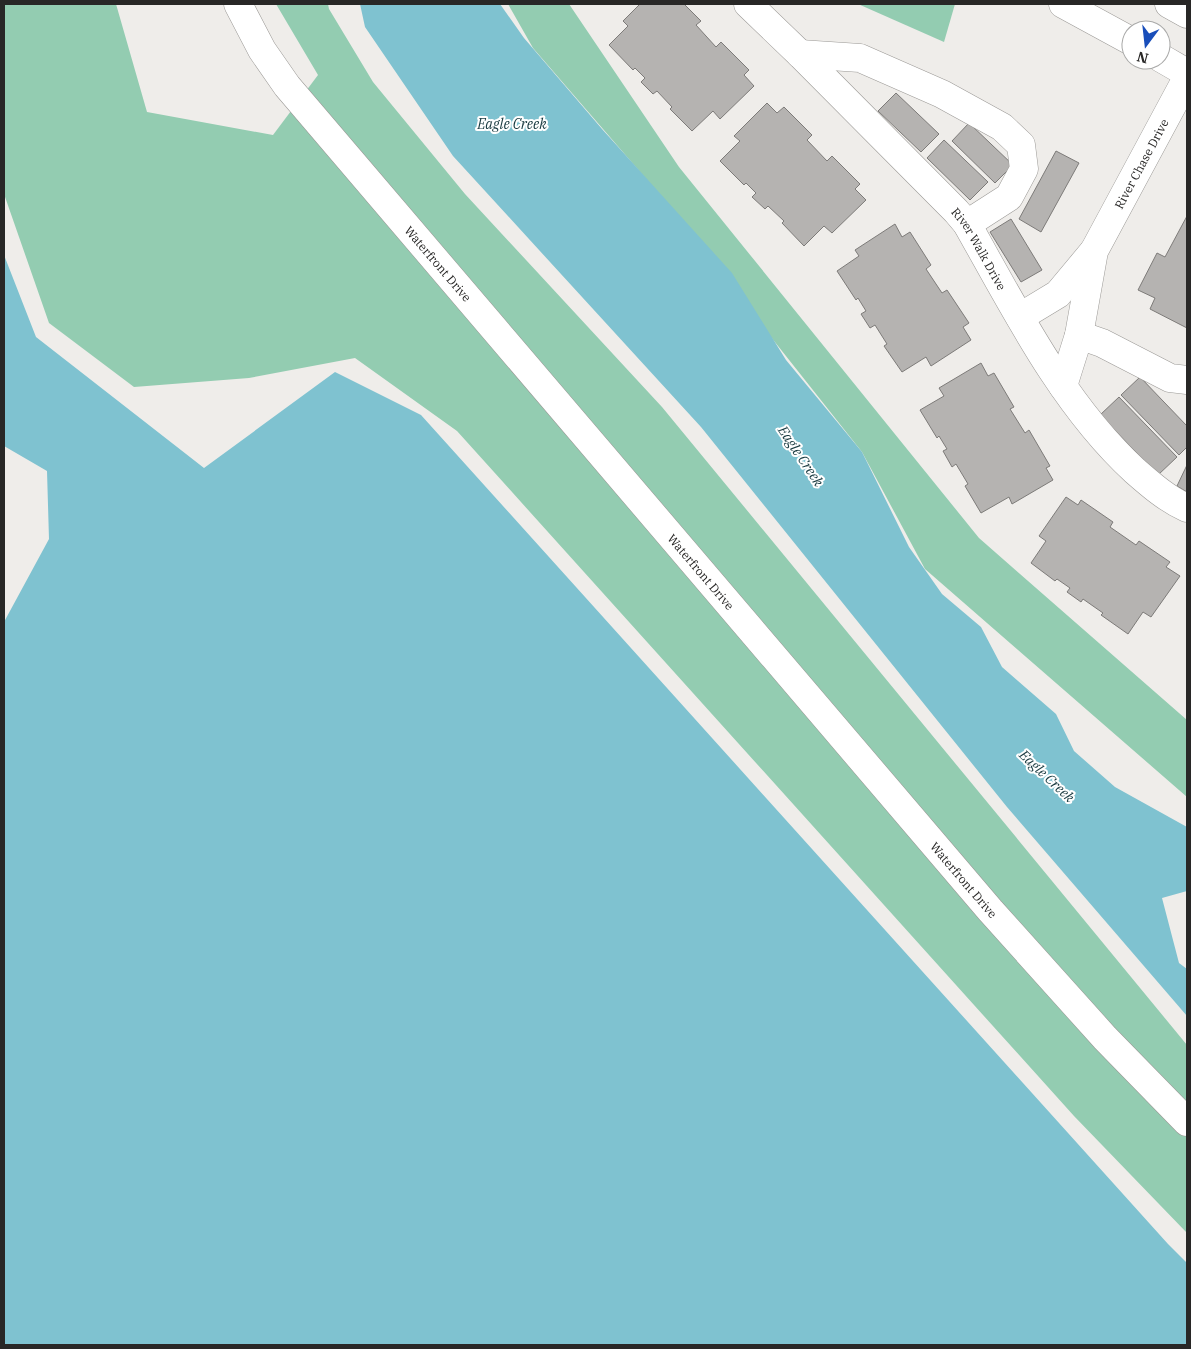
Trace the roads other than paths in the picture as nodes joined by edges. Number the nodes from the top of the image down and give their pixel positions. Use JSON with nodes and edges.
{"nodes":[{"id":1,"x":238,"y":4,"type":"edge"},
{"id":2,"x":748,"y":4,"type":"edge"},
{"id":3,"x":1063,"y":4,"type":"edge"},
{"id":4,"x":1169,"y":4,"type":"edge"},
{"id":5,"x":1187,"y":14,"type":"edge"},
{"id":6,"x":1121,"y":36,"type":"edge"},
{"id":7,"x":800,"y":54,"type":"junction"},
{"id":8,"x":1171,"y":64,"type":"edge"},
{"id":9,"x":1187,"y":73,"type":"edge"},
{"id":10,"x":1187,"y":78,"type":"edge"},
{"id":11,"x":967,"y":224,"type":"junction"},
{"id":12,"x":1094,"y":251,"type":"junction"},
{"id":13,"x":1020,"y":317,"type":"junction"},
{"id":14,"x":1079,"y":334,"type":"junction"},
{"id":15,"x":1179,"y":379,"type":"edge"},
{"id":16,"x":1063,"y":386,"type":"junction"},
{"id":17,"x":1187,"y":399,"type":"edge"},
{"id":18,"x":1187,"y":508,"type":"edge"},
{"id":19,"x":1187,"y":1122,"type":"edge"}],
"edges":[{"from":1,"to":19,"type":"street","name":"Waterfront Drive"},
{"from":2,"to":7,"type":"street","name":"River Walk Drive"},
{"from":3,"to":6,"type":"street"},
{"from":4,"to":5,"type":"street"},
{"from":7,"to":11,"type":"street","name":"River Walk Drive"},
{"from":7,"to":11,"type":"street"},
{"from":8,"to":9,"type":"street"},
{"from":10,"to":12,"type":"street","name":"River Chase Drive"},
{"from":11,"to":13,"type":"street","name":"River Walk Drive"},
{"from":12,"to":13,"type":"street","name":"River Chase Drive"},
{"from":12,"to":14,"type":"street","name":"River Chase Drive"},
{"from":13,"to":16,"type":"street","name":"River Walk Drive"},
{"from":14,"to":15,"type":"street"},
{"from":14,"to":16,"type":"street","name":"River Chase Drive"},
{"from":15,"to":17,"type":"street"},
{"from":16,"to":18,"type":"street","name":"River Walk Drive"}]}
